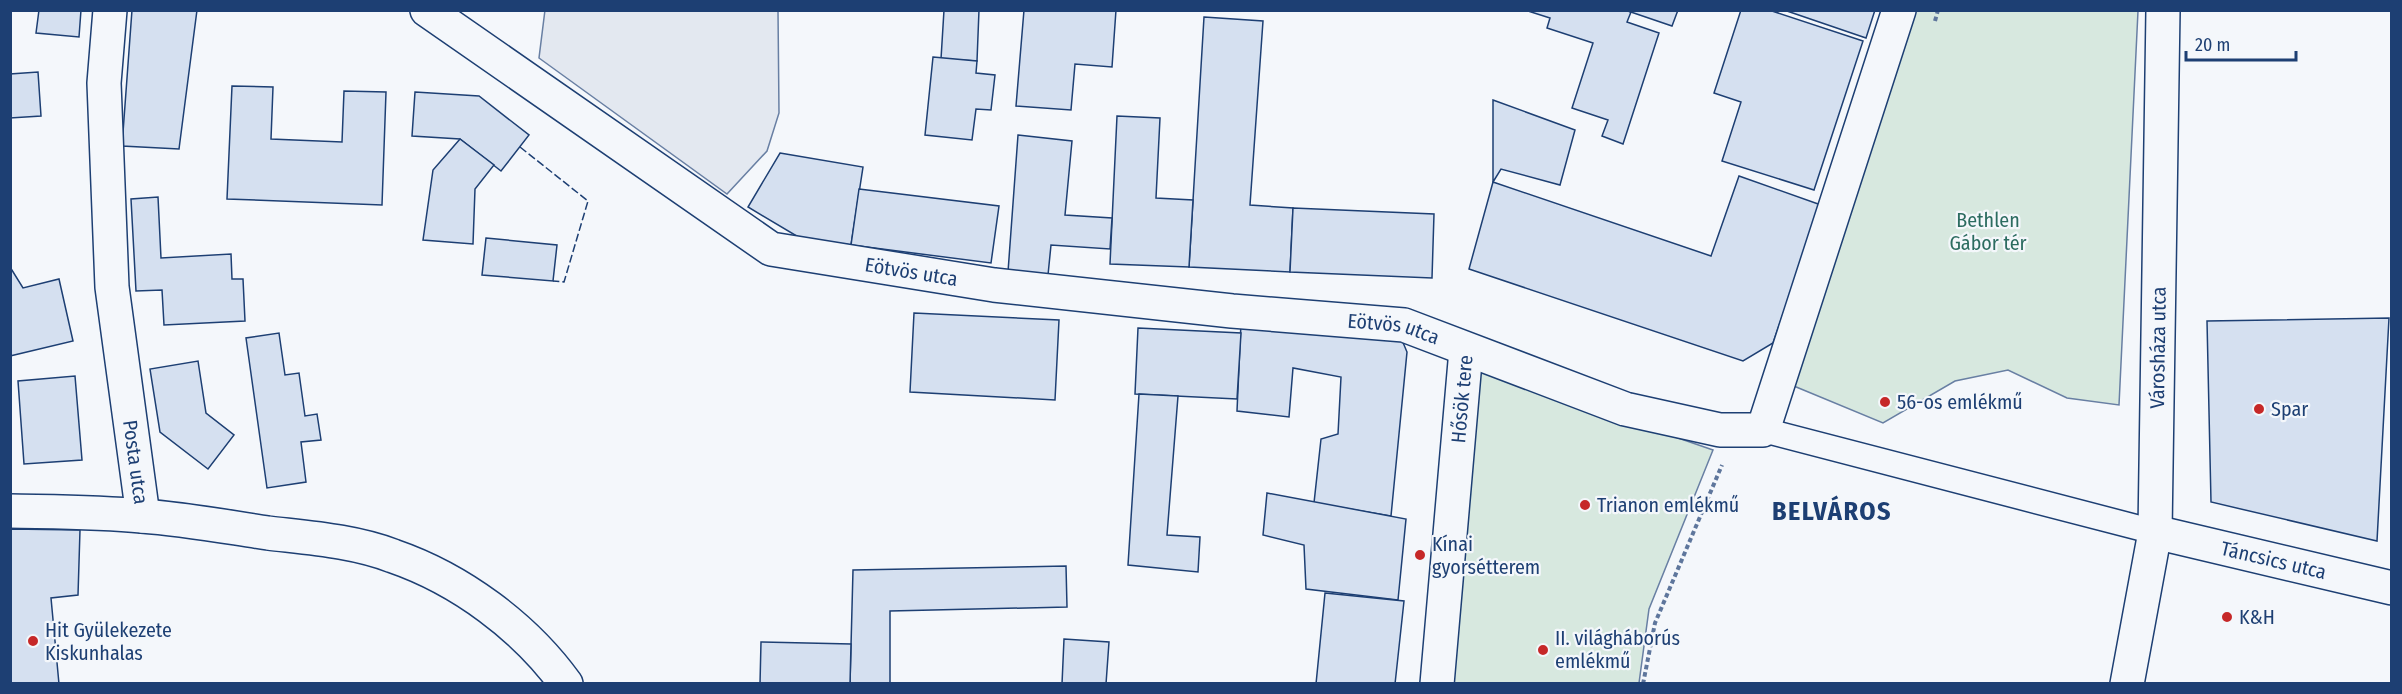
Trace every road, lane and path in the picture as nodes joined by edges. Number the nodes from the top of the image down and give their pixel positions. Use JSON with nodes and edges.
{"nodes":[{"id":1,"x":110,"y":10,"type":"edge"},
{"id":2,"x":427,"y":10,"type":"edge"},
{"id":3,"x":1899,"y":10,"type":"edge"},
{"id":4,"x":2163,"y":10,"type":"edge"},
{"id":5,"x":1466,"y":350,"type":"junction"},
{"id":6,"x":1763,"y":430,"type":"junction"},
{"id":7,"x":10,"y":511,"type":"edge"},
{"id":8,"x":143,"y":516,"type":"junction"},
{"id":9,"x":2155,"y":532,"type":"junction"},
{"id":10,"x":2391,"y":588,"type":"edge"},
{"id":11,"x":566,"y":684,"type":"edge"},
{"id":12,"x":1437,"y":684,"type":"edge"},
{"id":13,"x":2127,"y":684,"type":"edge"}],
"edges":[{"from":1,"to":8,"type":"street","name":"Posta utca"},
{"from":2,"to":5,"type":"street","name":"Eötvös utca"},
{"from":3,"to":6,"type":"street"},
{"from":4,"to":9,"type":"street","name":"Városháza utca"},
{"from":5,"to":6,"type":"street","name":"Hősök tere"},
{"from":5,"to":12,"type":"street","name":"Hősök tere"},
{"from":6,"to":9,"type":"street"},
{"from":7,"to":8,"type":"street"},
{"from":8,"to":11,"type":"street","name":"Posta utca"},
{"from":9,"to":10,"type":"street","name":"Táncsics utca"},
{"from":9,"to":13,"type":"street","name":"Városháza utca"}]}
